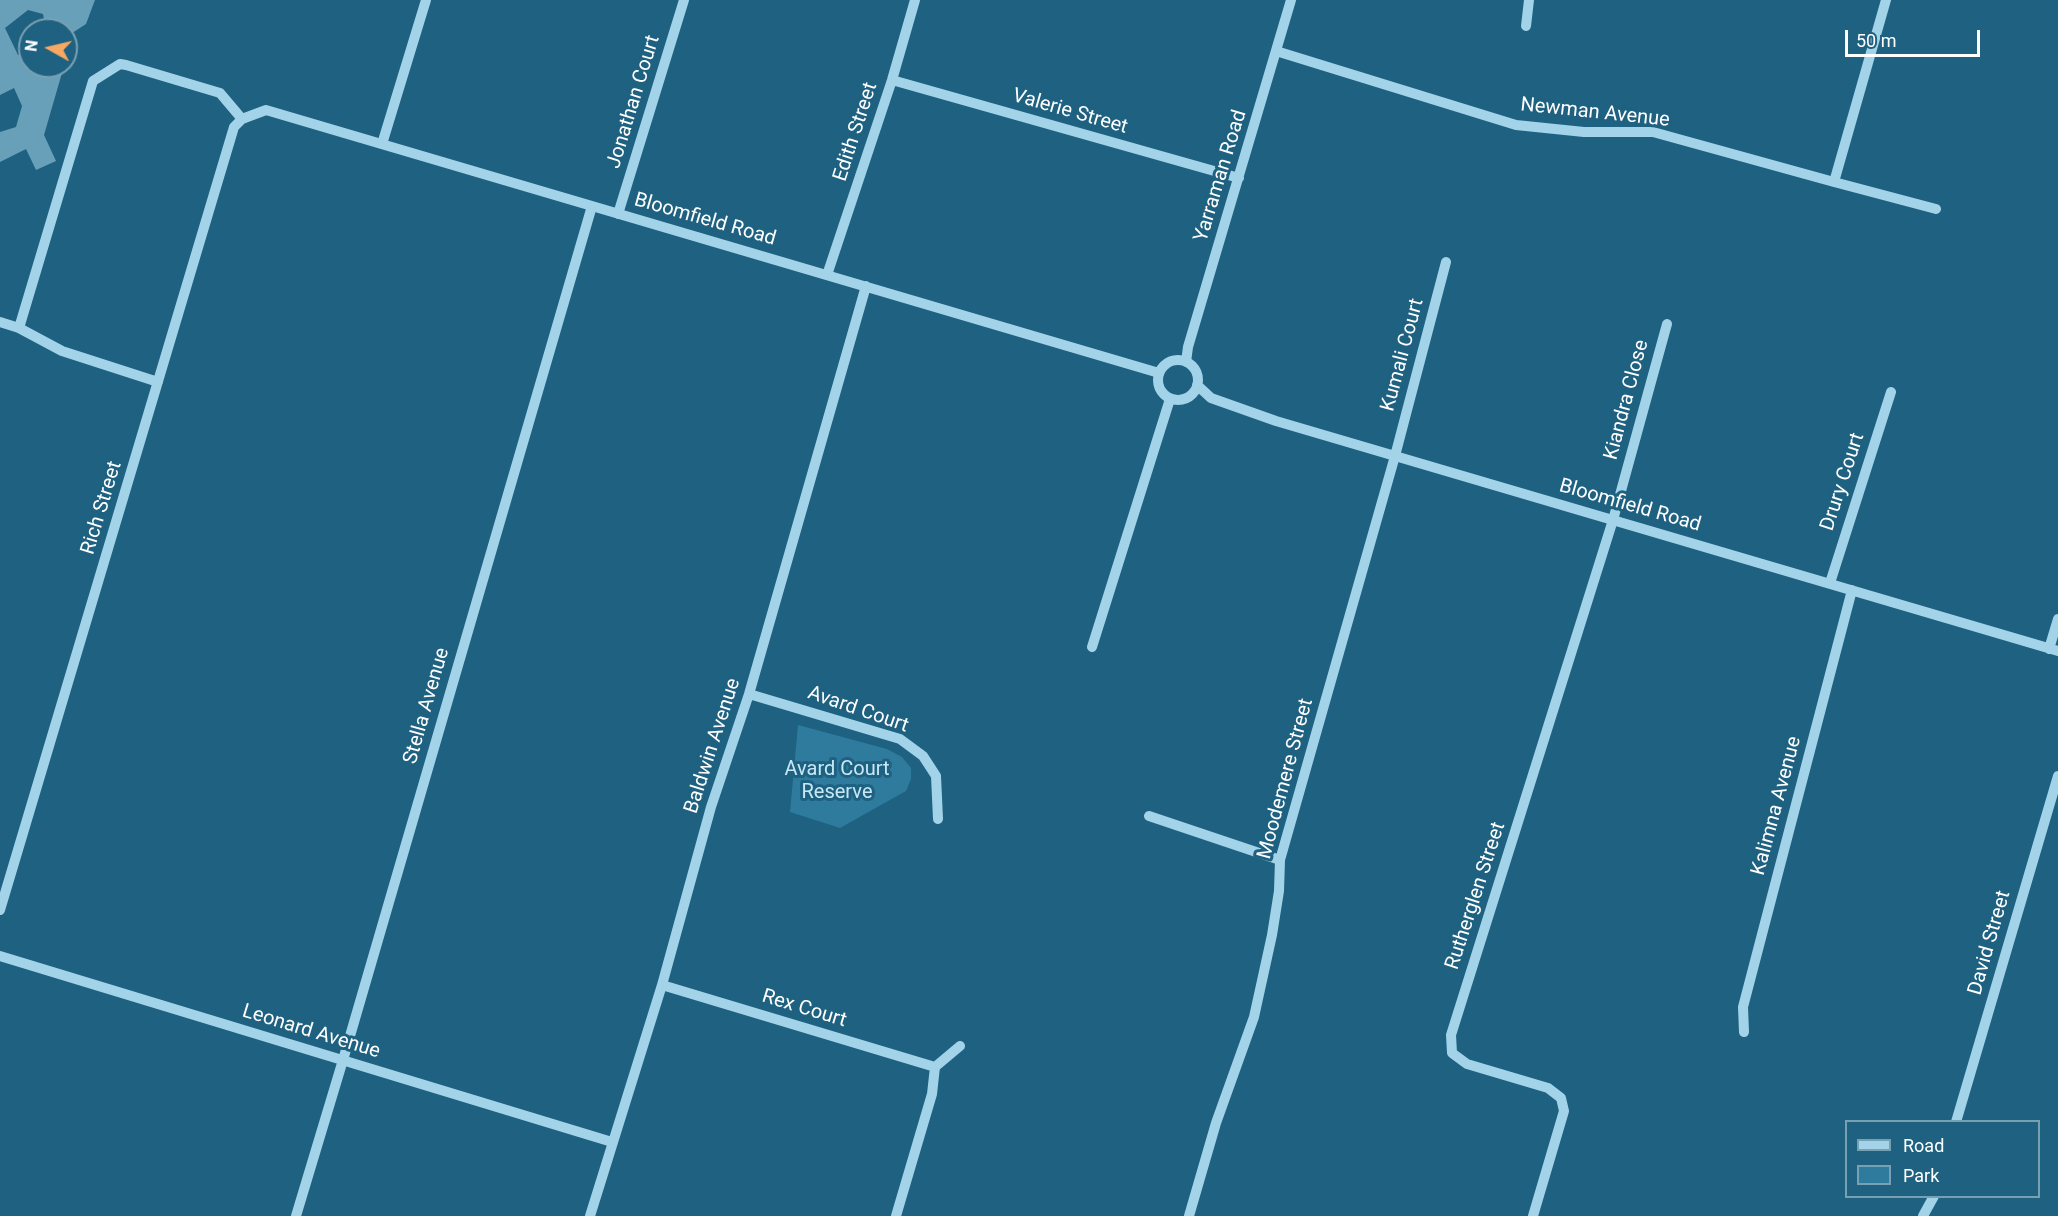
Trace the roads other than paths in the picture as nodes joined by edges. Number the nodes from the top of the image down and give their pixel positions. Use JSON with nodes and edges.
{"nodes":[{"id":1,"x":426,"y":0,"type":"edge"},
{"id":2,"x":684,"y":0,"type":"edge"},
{"id":3,"x":915,"y":0,"type":"edge"},
{"id":4,"x":1291,"y":0,"type":"edge"},
{"id":5,"x":1529,"y":0,"type":"edge"},
{"id":6,"x":1886,"y":0,"type":"edge"},
{"id":7,"x":1526,"y":26,"type":"dead end"},
{"id":8,"x":1276,"y":51,"type":"junction"},
{"id":9,"x":892,"y":80,"type":"junction"},
{"id":10,"x":242,"y":119,"type":"junction"},
{"id":11,"x":382,"y":144,"type":"junction"},
{"id":12,"x":1239,"y":178,"type":"junction"},
{"id":13,"x":1833,"y":182,"type":"junction"},
{"id":14,"x":592,"y":206,"type":"junction"},
{"id":15,"x":1936,"y":209,"type":"dead end"},
{"id":16,"x":618,"y":214,"type":"junction"},
{"id":17,"x":1446,"y":262,"type":"dead end"},
{"id":18,"x":827,"y":275,"type":"junction"},
{"id":19,"x":866,"y":286,"type":"junction"},
{"id":20,"x":0,"y":322,"type":"edge"},
{"id":21,"x":1667,"y":324,"type":"dead end"},
{"id":22,"x":19,"y":327,"type":"junction"},
{"id":23,"x":1186,"y":362,"type":"junction"},
{"id":24,"x":1159,"y":373,"type":"junction"},
{"id":25,"x":158,"y":382,"type":"junction"},
{"id":26,"x":1197,"y":385,"type":"junction"},
{"id":27,"x":1891,"y":392,"type":"dead end"},
{"id":28,"x":1170,"y":399,"type":"junction"},
{"id":29,"x":1395,"y":456,"type":"junction"},
{"id":30,"x":1613,"y":520,"type":"junction"},
{"id":31,"x":1830,"y":583,"type":"junction"},
{"id":32,"x":1852,"y":590,"type":"junction"},
{"id":33,"x":2058,"y":619,"type":"edge"},
{"id":34,"x":1092,"y":647,"type":"dead end"},
{"id":35,"x":2054,"y":650,"type":"edge"},
{"id":36,"x":749,"y":694,"type":"junction"},
{"id":37,"x":2058,"y":776,"type":"edge"},
{"id":38,"x":1149,"y":816,"type":"dead end"},
{"id":39,"x":938,"y":819,"type":"dead end"},
{"id":40,"x":1280,"y":860,"type":"junction"},
{"id":41,"x":0,"y":910,"type":"edge"},
{"id":42,"x":0,"y":956,"type":"edge"},
{"id":43,"x":662,"y":985,"type":"junction"},
{"id":44,"x":1744,"y":1032,"type":"dead end"},
{"id":45,"x":960,"y":1047,"type":"dead end"},
{"id":46,"x":343,"y":1060,"type":"junction"},
{"id":47,"x":935,"y":1067,"type":"junction"},
{"id":48,"x":1957,"y":1120,"type":"edge"},
{"id":49,"x":612,"y":1142,"type":"junction"},
{"id":50,"x":1933,"y":1198,"type":"edge"},
{"id":51,"x":296,"y":1216,"type":"edge"},
{"id":52,"x":590,"y":1216,"type":"edge"},
{"id":53,"x":896,"y":1216,"type":"edge"},
{"id":54,"x":1188,"y":1216,"type":"edge"},
{"id":55,"x":1533,"y":1216,"type":"edge"},
{"id":56,"x":1923,"y":1216,"type":"edge"}],
"edges":[{"from":1,"to":11,"type":"street"},
{"from":2,"to":16,"type":"street","name":"Jonathan Court"},
{"from":3,"to":9,"type":"street","name":"Edith Street"},
{"from":4,"to":8,"type":"street","name":"Yarraman Road"},
{"from":5,"to":7,"type":"street"},
{"from":6,"to":13,"type":"street"},
{"from":8,"to":12,"type":"street","name":"Yarraman Road"},
{"from":8,"to":13,"type":"street","name":"Newman Avenue"},
{"from":9,"to":12,"type":"street","name":"Valerie Street"},
{"from":9,"to":18,"type":"street","name":"Edith Street"},
{"from":10,"to":11,"type":"street","name":"Bloomfield Road"},
{"from":10,"to":22,"type":"street"},
{"from":10,"to":25,"type":"street","name":"Rich Street"},
{"from":11,"to":14,"type":"street","name":"Bloomfield Road"},
{"from":12,"to":23,"type":"street","name":"Yarraman Road"},
{"from":13,"to":15,"type":"street","name":"Newman Avenue"},
{"from":14,"to":16,"type":"street","name":"Bloomfield Road"},
{"from":14,"to":46,"type":"street","name":"Stella Avenue"},
{"from":16,"to":18,"type":"street","name":"Bloomfield Road"},
{"from":17,"to":29,"type":"street","name":"Kumali Court"},
{"from":18,"to":19,"type":"street","name":"Bloomfield Road"},
{"from":19,"to":24,"type":"street","name":"Bloomfield Road"},
{"from":19,"to":36,"type":"street","name":"Baldwin Avenue"},
{"from":20,"to":22,"type":"street"},
{"from":21,"to":30,"type":"street","name":"Kiandra Close"},
{"from":22,"to":25,"type":"street"},
{"from":23,"to":24,"type":"street"},
{"from":23,"to":26,"type":"street"},
{"from":24,"to":28,"type":"street"},
{"from":25,"to":41,"type":"street","name":"Rich Street"},
{"from":26,"to":28,"type":"street"},
{"from":26,"to":29,"type":"street","name":"Bloomfield Road"},
{"from":27,"to":31,"type":"street","name":"Drury Court"},
{"from":28,"to":34,"type":"street"},
{"from":29,"to":30,"type":"street","name":"Bloomfield Road"},
{"from":29,"to":40,"type":"street","name":"Moodemere Street"},
{"from":30,"to":31,"type":"street","name":"Bloomfield Road"},
{"from":30,"to":55,"type":"street","name":"Rutherglen Street"},
{"from":31,"to":32,"type":"street","name":"Bloomfield Road"},
{"from":32,"to":35,"type":"street","name":"Bloomfield Road"},
{"from":32,"to":44,"type":"street","name":"Kalimna Avenue"},
{"from":33,"to":35,"type":"street"},
{"from":36,"to":39,"type":"street","name":"Avard Court"},
{"from":36,"to":43,"type":"street","name":"Baldwin Avenue"},
{"from":37,"to":48,"type":"street","name":"David Street"},
{"from":38,"to":40,"type":"street"},
{"from":40,"to":54,"type":"street","name":"Moodemere Street"},
{"from":42,"to":46,"type":"street","name":"Leonard Avenue"},
{"from":43,"to":47,"type":"street","name":"Rex Court"},
{"from":43,"to":49,"type":"street","name":"Baldwin Avenue"},
{"from":45,"to":47,"type":"street"},
{"from":46,"to":49,"type":"street","name":"Leonard Avenue"},
{"from":46,"to":51,"type":"street","name":"Stella Avenue"},
{"from":47,"to":53,"type":"street"},
{"from":49,"to":52,"type":"street","name":"Baldwin Avenue"},
{"from":50,"to":56,"type":"street"}]}
